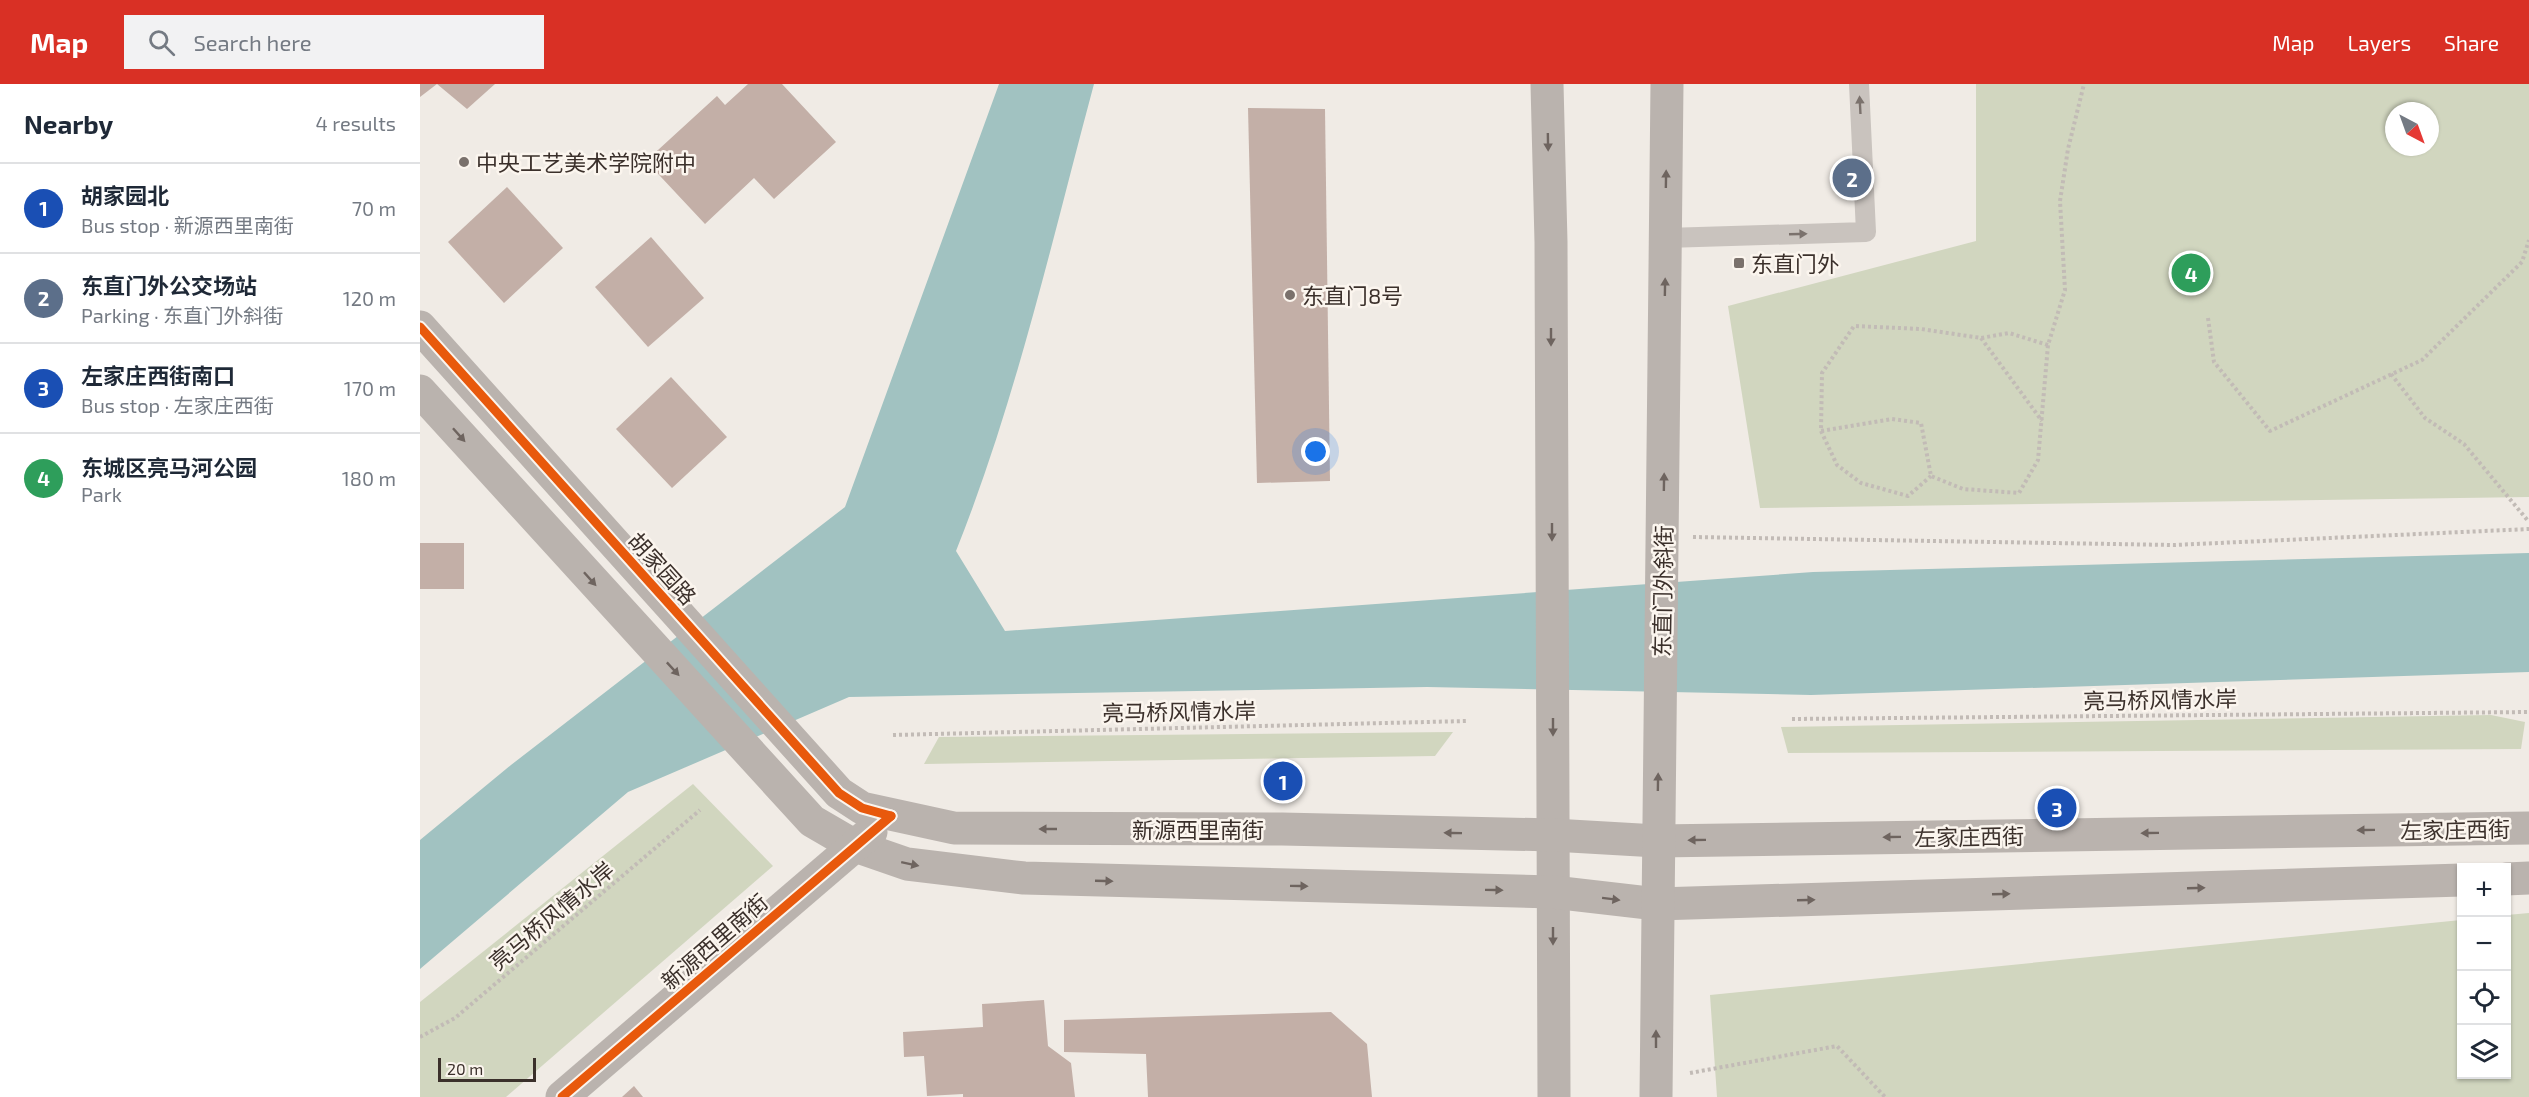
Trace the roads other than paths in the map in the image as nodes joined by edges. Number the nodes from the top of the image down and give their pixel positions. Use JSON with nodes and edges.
{"nodes":[{"id":1,"x":1547,"y":84,"type":"edge"},
{"id":2,"x":1667,"y":84,"type":"edge"},
{"id":3,"x":1859,"y":84,"type":"edge"},
{"id":4,"x":1666,"y":238,"type":"junction"},
{"id":5,"x":420,"y":327,"type":"edge"},
{"id":6,"x":420,"y":391,"type":"edge"},
{"id":7,"x":891,"y":816,"type":"junction"},
{"id":8,"x":2529,"y":828,"type":"edge"},
{"id":9,"x":1553,"y":835,"type":"junction"},
{"id":10,"x":1657,"y":841,"type":"junction"},
{"id":11,"x":855,"y":846,"type":"junction"},
{"id":12,"x":2529,"y":878,"type":"edge"},
{"id":13,"x":2511,"y":879,"type":"edge"},
{"id":14,"x":2457,"y":880,"type":"edge"},
{"id":15,"x":1553,"y":892,"type":"junction"},
{"id":16,"x":1657,"y":904,"type":"junction"},
{"id":17,"x":1656,"y":1088,"type":"edge"},
{"id":18,"x":562,"y":1097,"type":"edge"},
{"id":19,"x":1554,"y":1097,"type":"edge"}],
"edges":[{"from":1,"to":9,"type":"main road","one_way":true},
{"from":4,"to":2,"type":"main road","name":"东直门外斜街","one_way":true},
{"from":4,"to":3,"type":"lane","one_way":true},
{"from":10,"to":4,"type":"main road","name":"东直门外斜街","one_way":true},
{"from":5,"to":7,"type":"main road","name":"胡家园路"},
{"from":6,"to":11,"type":"main road","one_way":true},
{"from":9,"to":7,"type":"main road","name":"新源西里南街","one_way":true},
{"from":7,"to":11,"type":"main road","name":"新源西里南街"},
{"from":8,"to":10,"type":"main road","name":"左家庄西街","one_way":true},
{"from":9,"to":10,"type":"main road","name":"左家庄西街"},
{"from":9,"to":15,"type":"main road"},
{"from":10,"to":16,"type":"main road","name":"东直门外斜街"},
{"from":11,"to":15,"type":"main road","one_way":true},
{"from":11,"to":18,"type":"main road","name":"新源西里南街"},
{"from":12,"to":13,"type":"main road"},
{"from":16,"to":14,"type":"main road","one_way":true},
{"from":15,"to":16,"type":"main road","one_way":true},
{"from":15,"to":19,"type":"main road","one_way":true},
{"from":17,"to":16,"type":"main road","name":"东直门外斜街","one_way":true}]}
